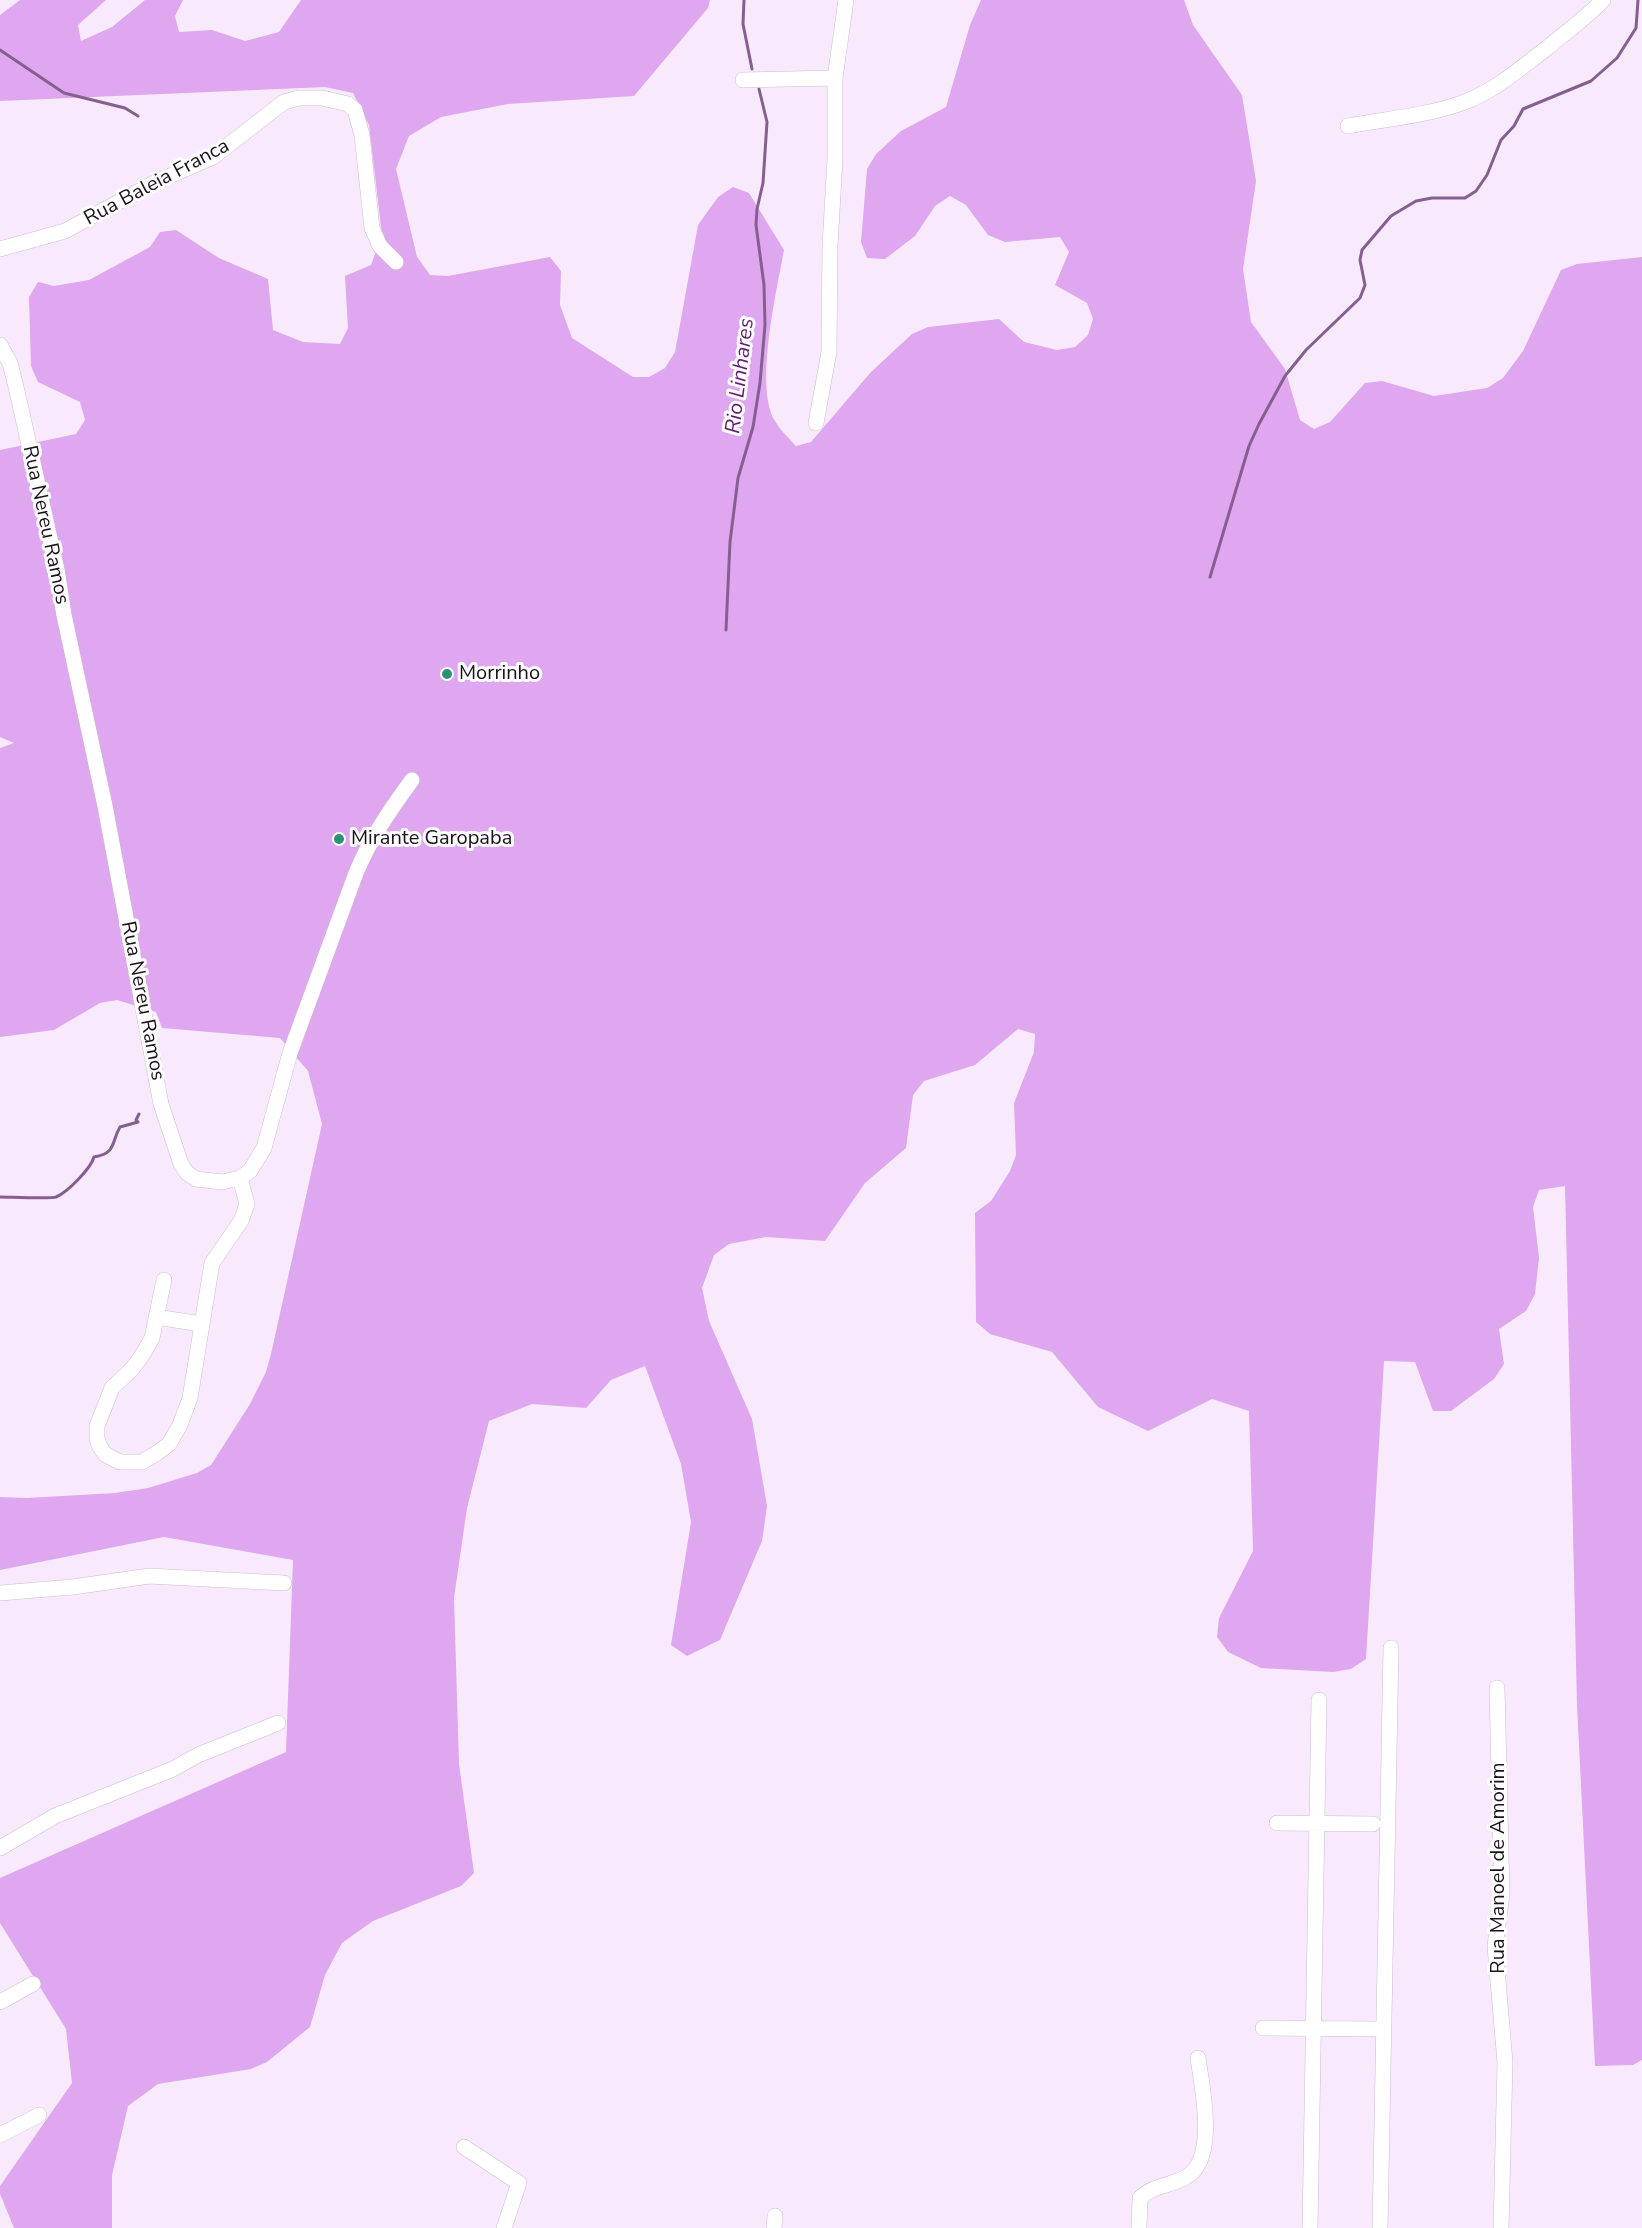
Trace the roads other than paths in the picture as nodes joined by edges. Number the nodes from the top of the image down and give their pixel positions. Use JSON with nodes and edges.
{"nodes":[{"id":1,"x":846,"y":0,"type":"edge"},
{"id":2,"x":1603,"y":0,"type":"edge"},
{"id":3,"x":835,"y":78,"type":"junction"},
{"id":4,"x":743,"y":80,"type":"dead end"},
{"id":5,"x":1348,"y":126,"type":"dead end"},
{"id":6,"x":0,"y":249,"type":"edge"},
{"id":7,"x":396,"y":262,"type":"dead end"},
{"id":8,"x":0,"y":345,"type":"edge"},
{"id":9,"x":816,"y":423,"type":"dead end"},
{"id":10,"x":412,"y":780,"type":"dead end"},
{"id":11,"x":240,"y":1178,"type":"junction"},
{"id":12,"x":164,"y":1280,"type":"dead end"},
{"id":13,"x":156,"y":1317,"type":"junction"},
{"id":14,"x":201,"y":1324,"type":"junction"},
{"id":15,"x":284,"y":1583,"type":"dead end"},
{"id":16,"x":0,"y":1593,"type":"edge"},
{"id":17,"x":1390,"y":1648,"type":"dead end"},
{"id":18,"x":1497,"y":1689,"type":"dead end"},
{"id":19,"x":1319,"y":1700,"type":"dead end"},
{"id":20,"x":278,"y":1723,"type":"dead end"},
{"id":21,"x":1277,"y":1823,"type":"dead end"},
{"id":22,"x":1317,"y":1824,"type":"junction"},
{"id":23,"x":1373,"y":1824,"type":"dead end"},
{"id":24,"x":0,"y":1848,"type":"edge"},
{"id":25,"x":33,"y":1984,"type":"dead end"},
{"id":26,"x":0,"y":2002,"type":"edge"},
{"id":27,"x":1263,"y":2028,"type":"dead end"},
{"id":28,"x":1313,"y":2028,"type":"junction"},
{"id":29,"x":1376,"y":2029,"type":"dead end"},
{"id":30,"x":1198,"y":2058,"type":"dead end"},
{"id":31,"x":39,"y":2115,"type":"dead end"},
{"id":32,"x":0,"y":2135,"type":"edge"},
{"id":33,"x":464,"y":2147,"type":"dead end"},
{"id":34,"x":504,"y":2228,"type":"edge"},
{"id":35,"x":1138,"y":2228,"type":"edge"},
{"id":36,"x":1310,"y":2228,"type":"edge"},
{"id":37,"x":1380,"y":2228,"type":"edge"},
{"id":38,"x":1500,"y":2228,"type":"edge"}],
"edges":[{"from":1,"to":3,"type":"street"},
{"from":2,"to":5,"type":"street"},
{"from":3,"to":4,"type":"street"},
{"from":3,"to":9,"type":"street"},
{"from":6,"to":7,"type":"street","name":"Rua Baleia Franca"},
{"from":8,"to":11,"type":"street","name":"Rua Nereu Ramos"},
{"from":10,"to":11,"type":"street"},
{"from":11,"to":14,"type":"street"},
{"from":12,"to":13,"type":"street"},
{"from":13,"to":14,"type":"street"},
{"from":13,"to":14,"type":"street"},
{"from":15,"to":16,"type":"street"},
{"from":17,"to":37,"type":"street"},
{"from":18,"to":38,"type":"street","name":"Rua Manoel de Amorim"},
{"from":19,"to":22,"type":"street"},
{"from":20,"to":24,"type":"street"},
{"from":21,"to":22,"type":"street"},
{"from":22,"to":23,"type":"street"},
{"from":22,"to":28,"type":"street"},
{"from":25,"to":26,"type":"street"},
{"from":27,"to":28,"type":"street"},
{"from":28,"to":29,"type":"street"},
{"from":28,"to":36,"type":"street"},
{"from":30,"to":35,"type":"street"},
{"from":31,"to":32,"type":"street"},
{"from":33,"to":34,"type":"street"}]}
